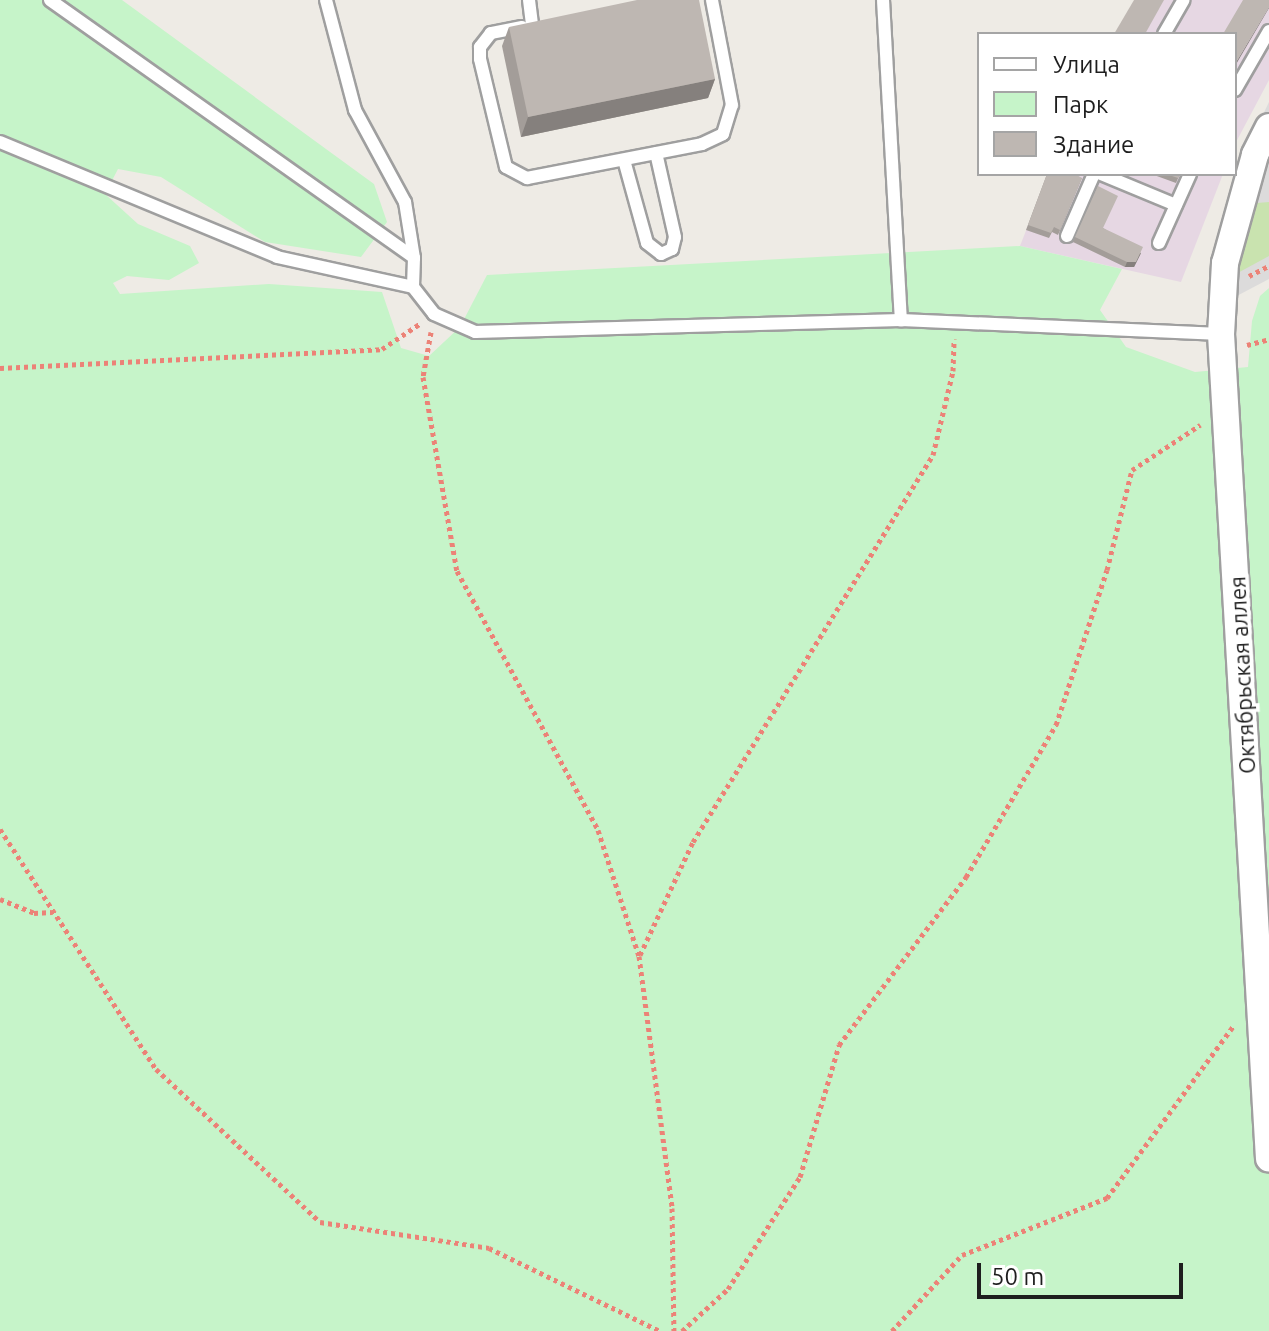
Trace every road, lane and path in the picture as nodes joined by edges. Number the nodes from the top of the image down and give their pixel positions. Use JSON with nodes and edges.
{"nodes":[{"id":1,"x":50,"y":0,"type":"edge"},
{"id":2,"x":326,"y":0,"type":"edge"},
{"id":3,"x":529,"y":0,"type":"edge"},
{"id":4,"x":712,"y":0,"type":"edge"},
{"id":5,"x":883,"y":0,"type":"edge"},
{"id":6,"x":1184,"y":0,"type":"edge"},
{"id":7,"x":547,"y":22,"type":"edge"},
{"id":8,"x":532,"y":25,"type":"junction"},
{"id":9,"x":1269,"y":31,"type":"edge"},
{"id":10,"x":1165,"y":32,"type":"edge"},
{"id":11,"x":1237,"y":87,"type":"edge"},
{"id":12,"x":1269,"y":127,"type":"edge"},
{"id":13,"x":0,"y":142,"type":"edge"},
{"id":14,"x":656,"y":153,"type":"junction"},
{"id":15,"x":624,"y":160,"type":"junction"},
{"id":16,"x":1093,"y":176,"type":"edge"},
{"id":17,"x":1106,"y":176,"type":"edge"},
{"id":18,"x":1189,"y":176,"type":"edge"},
{"id":19,"x":1176,"y":205,"type":"junction"},
{"id":20,"x":1067,"y":236,"type":"dead end"},
{"id":21,"x":1159,"y":243,"type":"dead end"},
{"id":22,"x":414,"y":258,"type":"junction"},
{"id":23,"x":413,"y":287,"type":"junction"},
{"id":24,"x":434,"y":314,"type":"junction"},
{"id":25,"x":901,"y":320,"type":"junction"},
{"id":26,"x":955,"y":322,"type":"junction"},
{"id":27,"x":1221,"y":334,"type":"junction"},
{"id":28,"x":0,"y":368,"type":"edge"},
{"id":29,"x":1227,"y":406,"type":"junction"},
{"id":30,"x":0,"y":829,"type":"edge"},
{"id":31,"x":0,"y":899,"type":"edge"},
{"id":32,"x":52,"y":912,"type":"junction"},
{"id":33,"x":639,"y":956,"type":"junction"},
{"id":34,"x":1260,"y":990,"type":"junction"},
{"id":35,"x":1269,"y":1159,"type":"edge"},
{"id":36,"x":660,"y":1331,"type":"edge"},
{"id":37,"x":674,"y":1331,"type":"edge"},
{"id":38,"x":682,"y":1331,"type":"edge"},
{"id":39,"x":892,"y":1331,"type":"edge"}],
"edges":[{"from":1,"to":22,"type":"lane"},
{"from":2,"to":22,"type":"lane"},
{"from":3,"to":8,"type":"lane"},
{"from":4,"to":14,"type":"lane"},
{"from":5,"to":25,"type":"lane"},
{"from":6,"to":10,"type":"lane"},
{"from":7,"to":8,"type":"lane"},
{"from":8,"to":15,"type":"lane"},
{"from":9,"to":11,"type":"lane"},
{"from":12,"to":27,"type":"street","name":"Октябрьская аллея"},
{"from":13,"to":23,"type":"lane"},
{"from":14,"to":15,"type":"lane"},
{"from":14,"to":15,"type":"lane"},
{"from":16,"to":20,"type":"lane"},
{"from":17,"to":19,"type":"lane"},
{"from":18,"to":19,"type":"lane"},
{"from":19,"to":21,"type":"lane"},
{"from":22,"to":23,"type":"lane"},
{"from":23,"to":24,"type":"lane"},
{"from":24,"to":25,"type":"lane"},
{"from":24,"to":28,"type":"path"},
{"from":24,"to":33,"type":"path"},
{"from":25,"to":26,"type":"lane"},
{"from":26,"to":27,"type":"lane"},
{"from":26,"to":33,"type":"path"},
{"from":27,"to":29,"type":"street","name":"Октябрьская аллея"},
{"from":29,"to":34,"type":"street","name":"Октябрьская аллея"},
{"from":29,"to":38,"type":"path"},
{"from":30,"to":32,"type":"path"},
{"from":31,"to":32,"type":"path"},
{"from":32,"to":36,"type":"path"},
{"from":33,"to":37,"type":"path"},
{"from":34,"to":35,"type":"street","name":"Октябрьская аллея"},
{"from":34,"to":39,"type":"path"}]}
